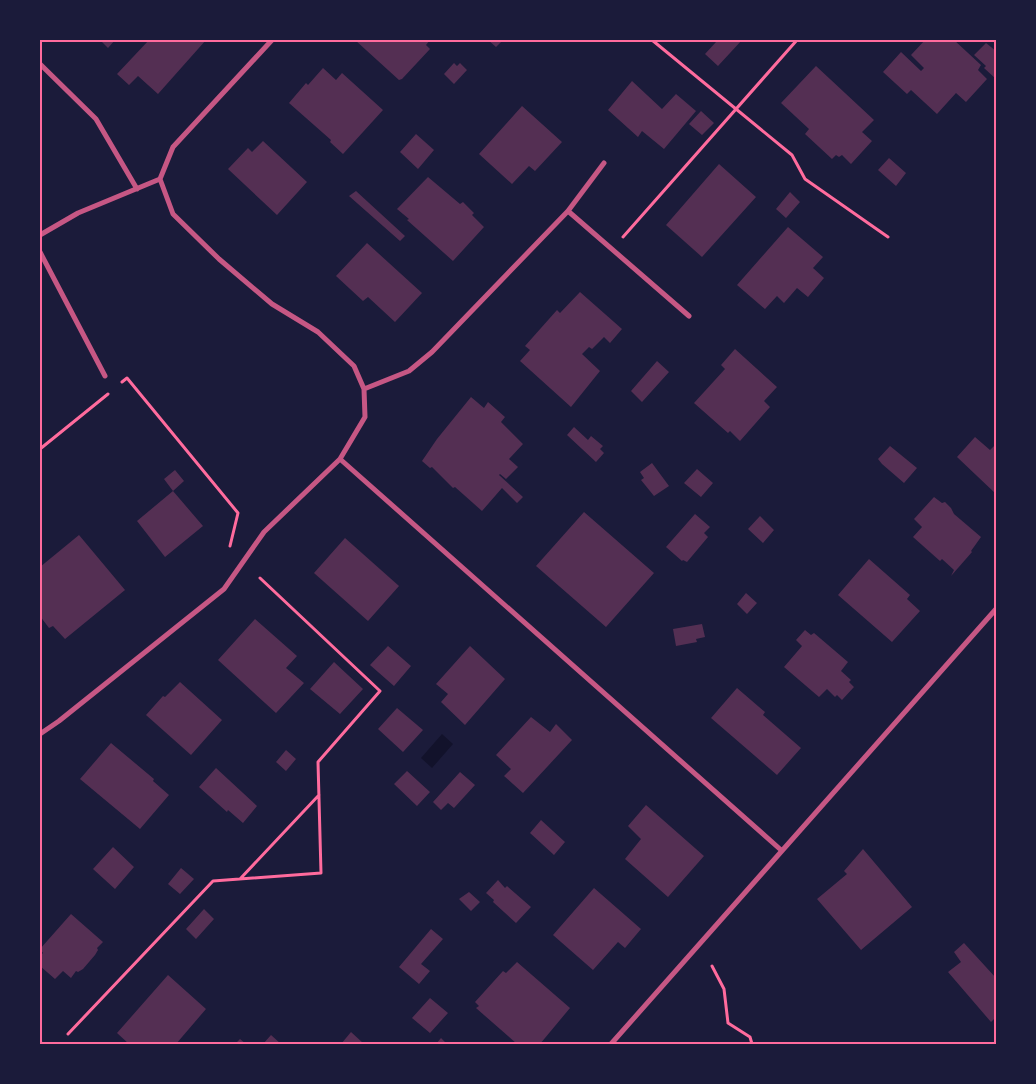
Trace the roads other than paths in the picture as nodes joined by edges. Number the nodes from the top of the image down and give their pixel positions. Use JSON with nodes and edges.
{"nodes":[{"id":1,"x":272,"y":40,"type":"edge"},
{"id":2,"x":40,"y":64,"type":"edge"},
{"id":3,"x":604,"y":163,"type":"dead end"},
{"id":4,"x":160,"y":179,"type":"junction"},
{"id":5,"x":137,"y":189,"type":"junction"},
{"id":6,"x":568,"y":211,"type":"junction"},
{"id":7,"x":40,"y":235,"type":"edge"},
{"id":8,"x":40,"y":252,"type":"edge"},
{"id":9,"x":689,"y":316,"type":"dead end"},
{"id":10,"x":105,"y":376,"type":"dead end"},
{"id":11,"x":364,"y":389,"type":"junction"},
{"id":12,"x":340,"y":460,"type":"junction"},
{"id":13,"x":996,"y":609,"type":"edge"},
{"id":14,"x":40,"y":734,"type":"edge"},
{"id":15,"x":781,"y":850,"type":"junction"},
{"id":16,"x":611,"y":1044,"type":"edge"}],
"edges":[{"from":1,"to":4,"type":"street"},
{"from":2,"to":5,"type":"street"},
{"from":3,"to":6,"type":"street"},
{"from":4,"to":5,"type":"street"},
{"from":4,"to":11,"type":"street"},
{"from":5,"to":7,"type":"street"},
{"from":6,"to":9,"type":"street"},
{"from":6,"to":11,"type":"street"},
{"from":8,"to":10,"type":"street"},
{"from":11,"to":12,"type":"street"},
{"from":12,"to":14,"type":"street"},
{"from":12,"to":15,"type":"street"},
{"from":13,"to":15,"type":"street"},
{"from":15,"to":16,"type":"street"}]}
